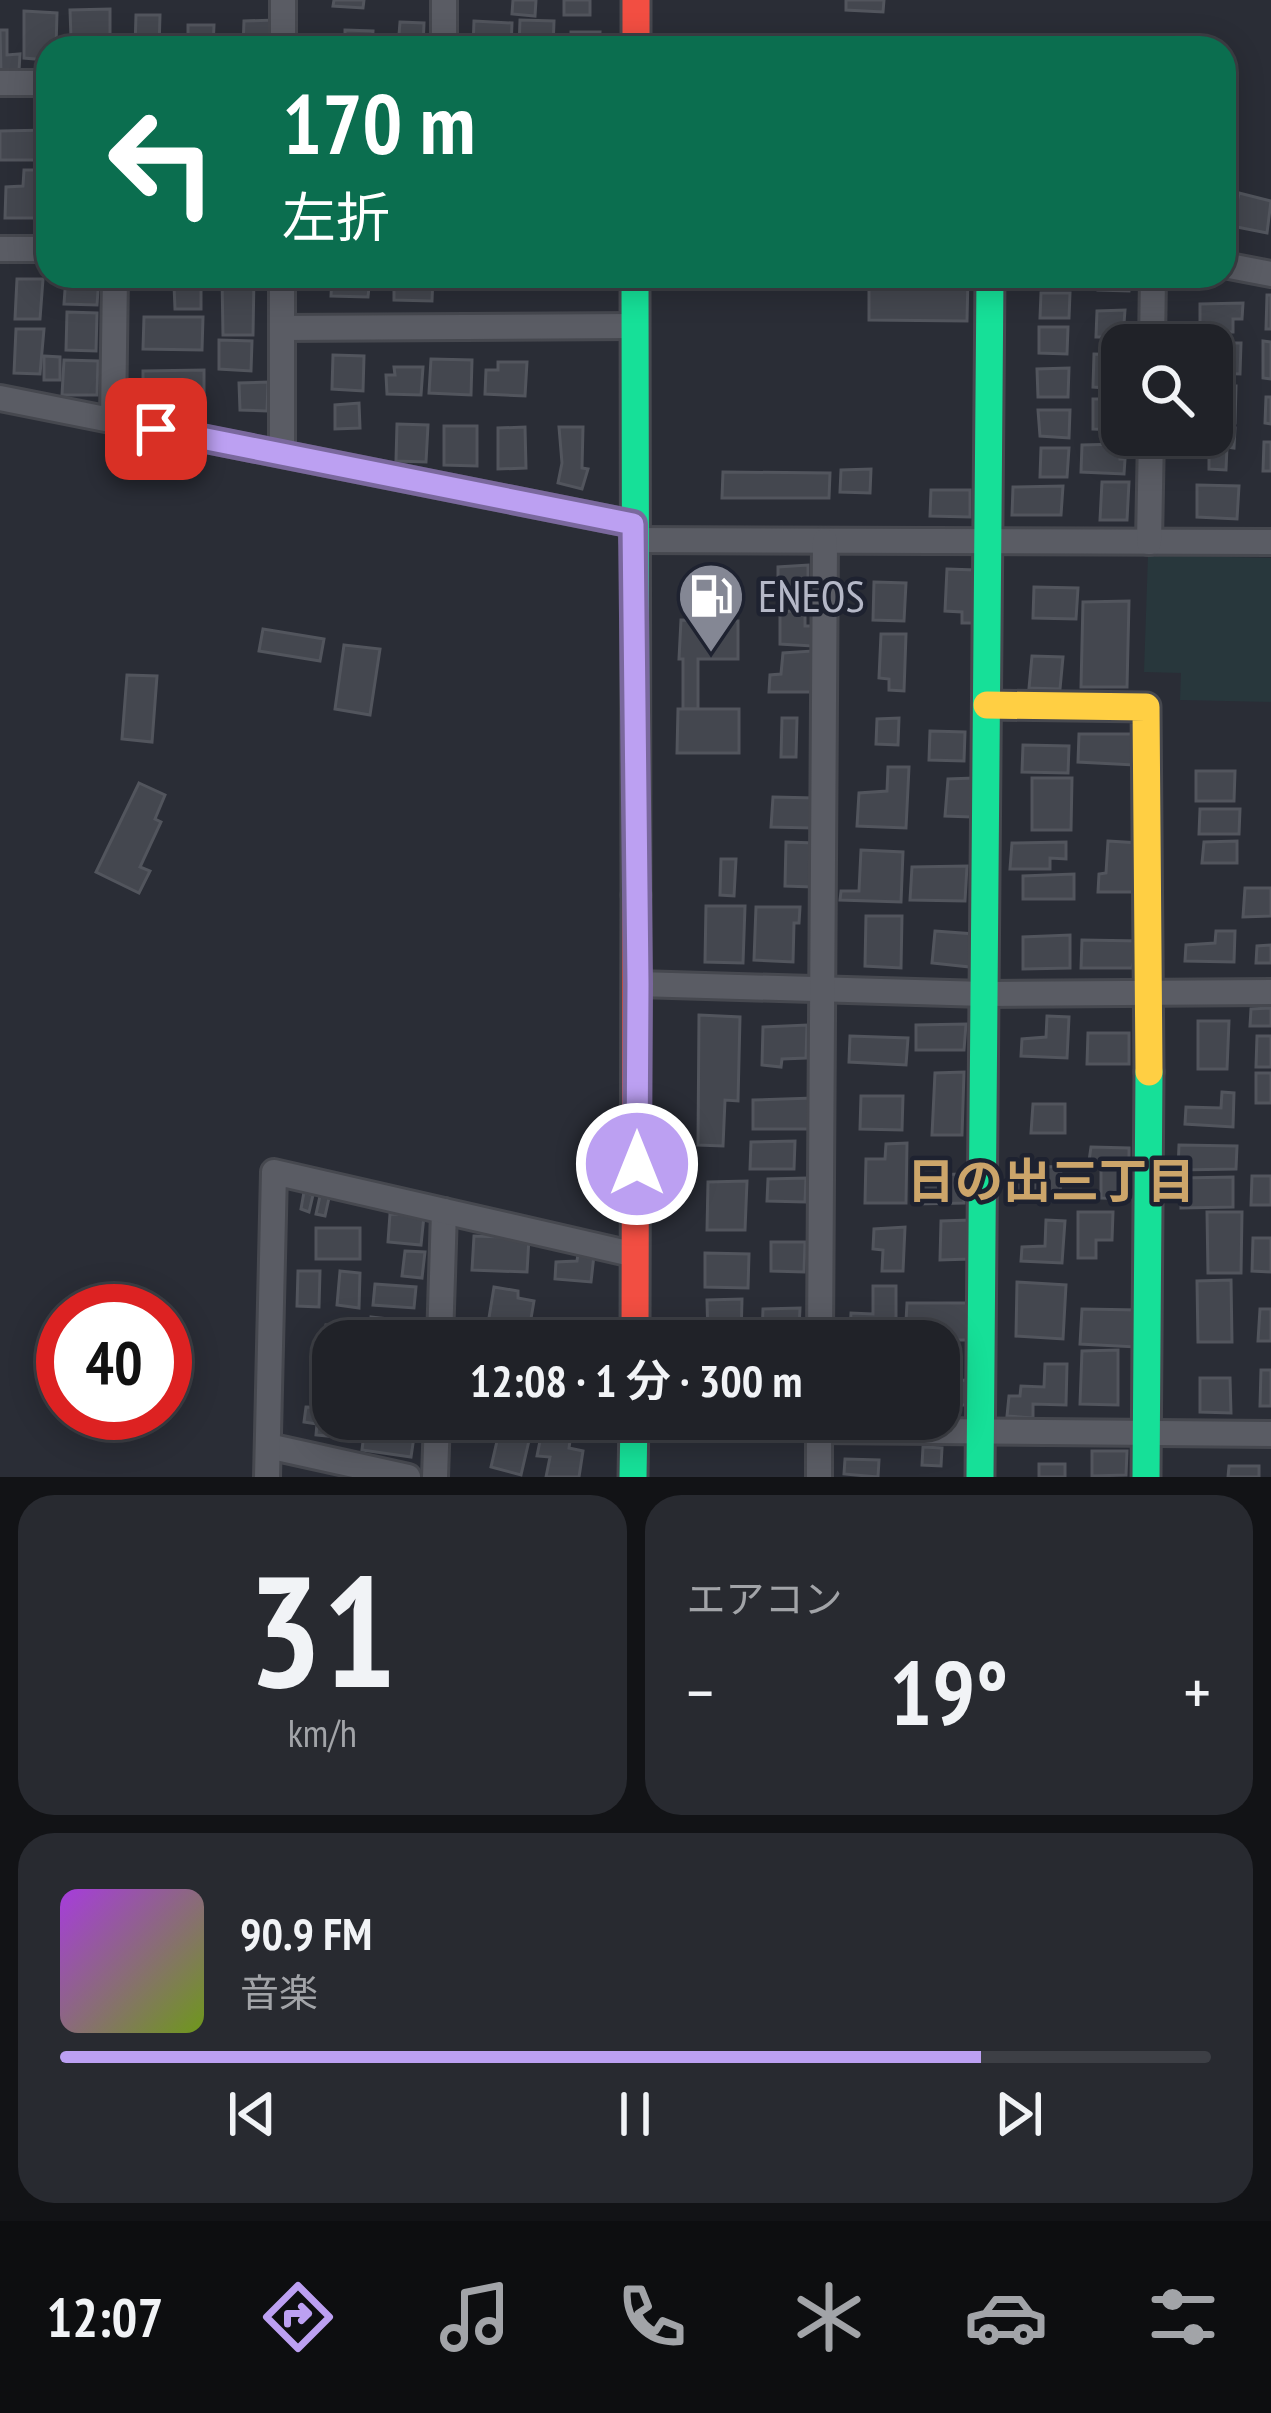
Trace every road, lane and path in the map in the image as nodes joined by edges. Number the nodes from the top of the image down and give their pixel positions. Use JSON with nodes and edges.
{"nodes":[{"id":1,"x":283,"y":0,"type":"edge"},
{"id":2,"x":444,"y":0,"type":"edge"},
{"id":3,"x":636,"y":0,"type":"edge"},
{"id":4,"x":283,"y":36,"type":"edge"},
{"id":5,"x":444,"y":36,"type":"edge"},
{"id":6,"x":636,"y":36,"type":"edge"},
{"id":7,"x":0,"y":83,"type":"edge"},
{"id":8,"x":36,"y":83,"type":"edge"},
{"id":9,"x":0,"y":248,"type":"edge"},
{"id":10,"x":36,"y":250,"type":"edge"},
{"id":11,"x":1236,"y":267,"type":"edge"},
{"id":12,"x":1271,"y":274,"type":"edge"},
{"id":13,"x":116,"y":288,"type":"edge"},
{"id":14,"x":282,"y":288,"type":"edge"},
{"id":15,"x":634,"y":288,"type":"edge"},
{"id":16,"x":990,"y":288,"type":"edge"},
{"id":17,"x":1153,"y":288,"type":"edge"},
{"id":18,"x":1152,"y":324,"type":"edge"},
{"id":19,"x":634,"y":326,"type":"junction"},
{"id":20,"x":282,"y":328,"type":"junction"},
{"id":21,"x":0,"y":398,"type":"edge"},
{"id":22,"x":113,"y":420,"type":"junction"},
{"id":23,"x":282,"y":454,"type":"junction"},
{"id":24,"x":1151,"y":456,"type":"edge"},
{"id":25,"x":633,"y":532,"type":"junction"},
{"id":26,"x":825,"y":541,"type":"junction"},
{"id":27,"x":988,"y":542,"type":"junction"},
{"id":28,"x":1149,"y":542,"type":"junction"},
{"id":29,"x":1271,"y":542,"type":"edge"},
{"id":30,"x":987,"y":705,"type":"junction"},
{"id":31,"x":638,"y":984,"type":"junction"},
{"id":32,"x":822,"y":989,"type":"junction"},
{"id":33,"x":1271,"y":992,"type":"edge"},
{"id":34,"x":1150,"y":993,"type":"junction"},
{"id":35,"x":984,"y":994,"type":"junction"},
{"id":36,"x":444,"y":1211,"type":"junction"},
{"id":37,"x":636,"y":1255,"type":"junction"},
{"id":38,"x":441,"y":1320,"type":"edge"},
{"id":39,"x":635,"y":1320,"type":"edge"},
{"id":40,"x":820,"y":1320,"type":"edge"},
{"id":41,"x":960,"y":1430,"type":"edge"},
{"id":42,"x":980,"y":1431,"type":"junction"},
{"id":43,"x":1146,"y":1432,"type":"junction"},
{"id":44,"x":1271,"y":1434,"type":"edge"},
{"id":45,"x":436,"y":1440,"type":"edge"},
{"id":46,"x":634,"y":1440,"type":"edge"},
{"id":47,"x":819,"y":1440,"type":"edge"},
{"id":48,"x":268,"y":1446,"type":"junction"},
{"id":49,"x":268,"y":1477,"type":"edge"},
{"id":50,"x":408,"y":1477,"type":"edge"},
{"id":51,"x":435,"y":1477,"type":"edge"},
{"id":52,"x":633,"y":1477,"type":"edge"},
{"id":53,"x":819,"y":1477,"type":"edge"},
{"id":54,"x":980,"y":1477,"type":"edge"},
{"id":55,"x":1146,"y":1477,"type":"edge"}],
"edges":[{"from":1,"to":4,"type":"street"},
{"from":2,"to":5,"type":"street"},
{"from":3,"to":6,"type":"street"},
{"from":7,"to":8,"type":"street"},
{"from":9,"to":10,"type":"street"},
{"from":11,"to":12,"type":"street"},
{"from":13,"to":22,"type":"street"},
{"from":14,"to":20,"type":"street"},
{"from":15,"to":19,"type":"street"},
{"from":16,"to":27,"type":"street"},
{"from":17,"to":18,"type":"street"},
{"from":19,"to":20,"type":"street"},
{"from":19,"to":25,"type":"street"},
{"from":20,"to":23,"type":"street"},
{"from":21,"to":22,"type":"street"},
{"from":22,"to":23,"type":"street"},
{"from":23,"to":25,"type":"street"},
{"from":24,"to":28,"type":"street"},
{"from":25,"to":26,"type":"street"},
{"from":25,"to":31,"type":"street"},
{"from":26,"to":27,"type":"street"},
{"from":26,"to":32,"type":"street"},
{"from":27,"to":28,"type":"street"},
{"from":27,"to":30,"type":"street"},
{"from":28,"to":29,"type":"street"},
{"from":30,"to":34,"type":"street"},
{"from":30,"to":35,"type":"street"},
{"from":31,"to":32,"type":"street"},
{"from":31,"to":37,"type":"street"},
{"from":32,"to":35,"type":"street"},
{"from":32,"to":40,"type":"street"},
{"from":33,"to":34,"type":"street"},
{"from":34,"to":35,"type":"street"},
{"from":34,"to":43,"type":"street"},
{"from":35,"to":42,"type":"street"},
{"from":36,"to":37,"type":"street"},
{"from":36,"to":38,"type":"street"},
{"from":36,"to":48,"type":"street"},
{"from":37,"to":39,"type":"street"},
{"from":41,"to":42,"type":"street"},
{"from":42,"to":43,"type":"street"},
{"from":42,"to":54,"type":"street"},
{"from":43,"to":44,"type":"street"},
{"from":43,"to":55,"type":"street"},
{"from":45,"to":51,"type":"street"},
{"from":46,"to":52,"type":"street"},
{"from":47,"to":53,"type":"street"},
{"from":48,"to":49,"type":"street"},
{"from":48,"to":50,"type":"street"}]}
